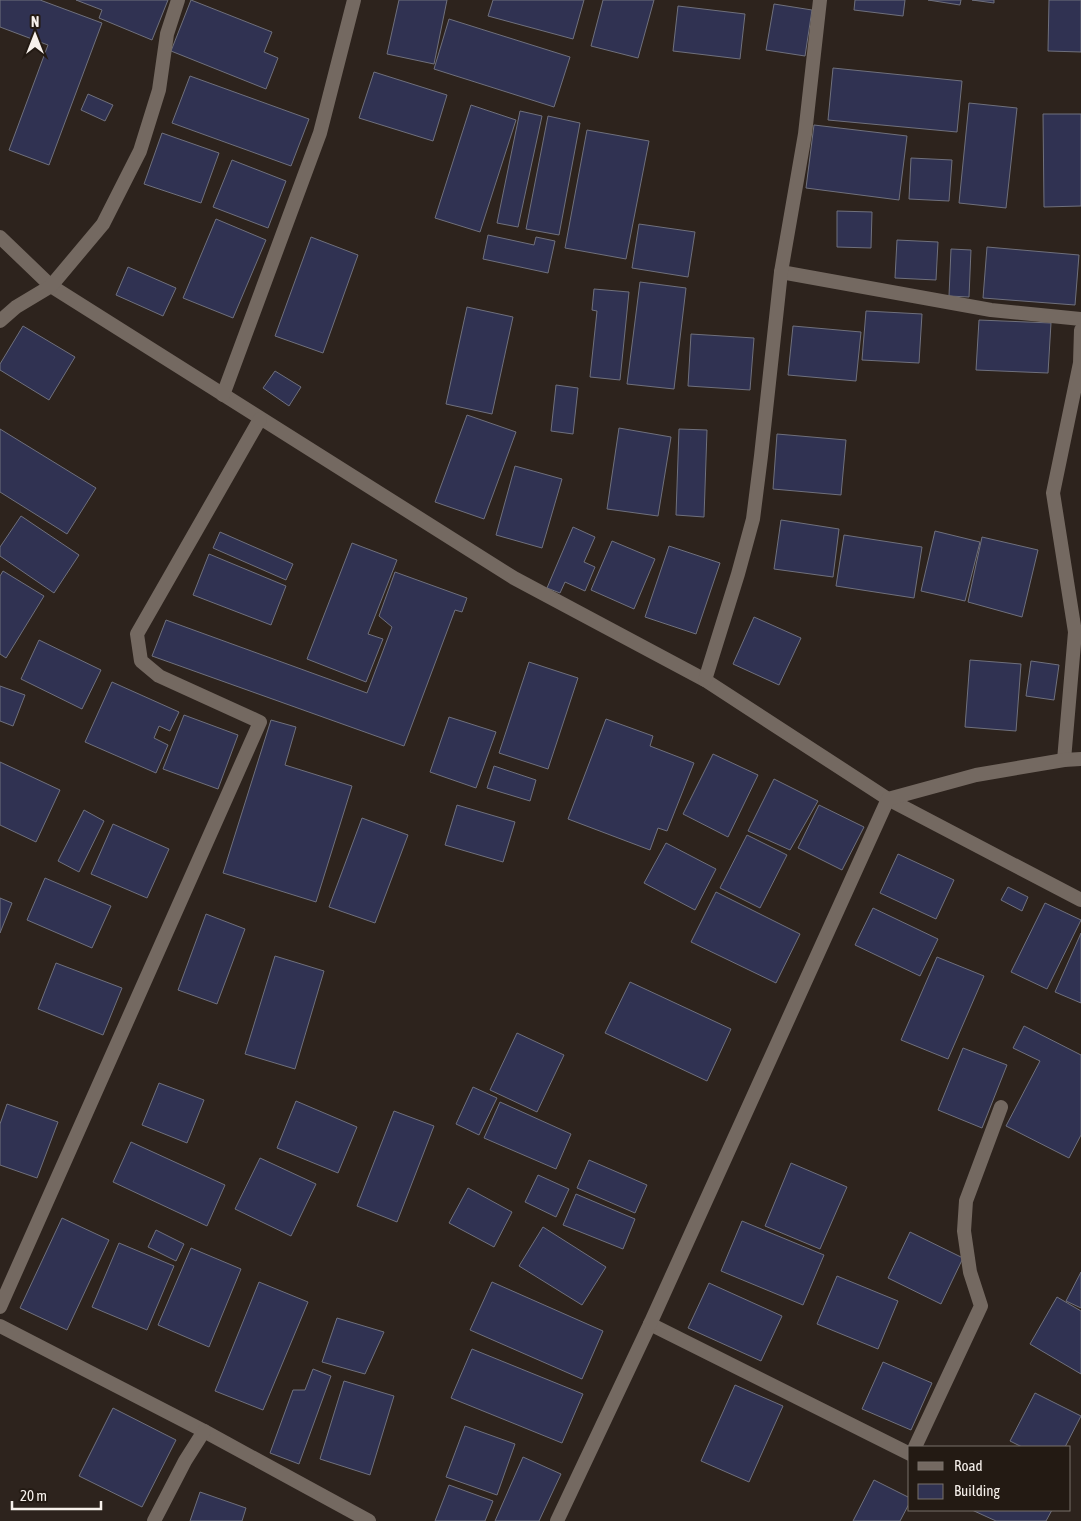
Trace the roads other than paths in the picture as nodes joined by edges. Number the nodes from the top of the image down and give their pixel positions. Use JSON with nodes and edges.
{"nodes":[{"id":1,"x":178,"y":0,"type":"edge"},
{"id":2,"x":354,"y":0,"type":"edge"},
{"id":3,"x":820,"y":0,"type":"edge"},
{"id":4,"x":0,"y":237,"type":"edge"},
{"id":5,"x":781,"y":272,"type":"junction"},
{"id":6,"x":51,"y":286,"type":"junction"},
{"id":7,"x":1081,"y":319,"type":"edge"},
{"id":8,"x":0,"y":321,"type":"edge"},
{"id":9,"x":1081,"y":330,"type":"edge"},
{"id":10,"x":1080,"y":363,"type":"edge"},
{"id":11,"x":222,"y":395,"type":"junction"},
{"id":12,"x":260,"y":419,"type":"junction"},
{"id":13,"x":705,"y":680,"type":"junction"},
{"id":14,"x":1081,"y":759,"type":"edge"},
{"id":15,"x":1064,"y":760,"type":"junction"},
{"id":16,"x":888,"y":799,"type":"junction"},
{"id":17,"x":1081,"y":900,"type":"edge"},
{"id":18,"x":1001,"y":1107,"type":"dead end"},
{"id":19,"x":0,"y":1307,"type":"edge"},
{"id":20,"x":650,"y":1324,"type":"junction"},
{"id":21,"x":0,"y":1326,"type":"edge"},
{"id":22,"x":204,"y":1431,"type":"junction"},
{"id":23,"x":915,"y":1446,"type":"edge"},
{"id":24,"x":908,"y":1453,"type":"edge"},
{"id":25,"x":154,"y":1521,"type":"edge"},
{"id":26,"x":370,"y":1521,"type":"edge"},
{"id":27,"x":556,"y":1521,"type":"edge"}],
"edges":[{"from":1,"to":6,"type":"street"},
{"from":2,"to":11,"type":"street"},
{"from":3,"to":5,"type":"street"},
{"from":4,"to":6,"type":"street"},
{"from":5,"to":7,"type":"street"},
{"from":5,"to":13,"type":"street"},
{"from":6,"to":8,"type":"street"},
{"from":6,"to":11,"type":"street"},
{"from":9,"to":10,"type":"street"},
{"from":10,"to":15,"type":"street"},
{"from":11,"to":12,"type":"street"},
{"from":12,"to":13,"type":"street"},
{"from":12,"to":19,"type":"street"},
{"from":13,"to":16,"type":"street"},
{"from":14,"to":15,"type":"street"},
{"from":15,"to":16,"type":"street"},
{"from":16,"to":17,"type":"street"},
{"from":16,"to":20,"type":"street"},
{"from":18,"to":23,"type":"street"},
{"from":20,"to":24,"type":"street"},
{"from":20,"to":27,"type":"street"},
{"from":21,"to":22,"type":"street"},
{"from":22,"to":25,"type":"street"},
{"from":22,"to":26,"type":"street"}]}
